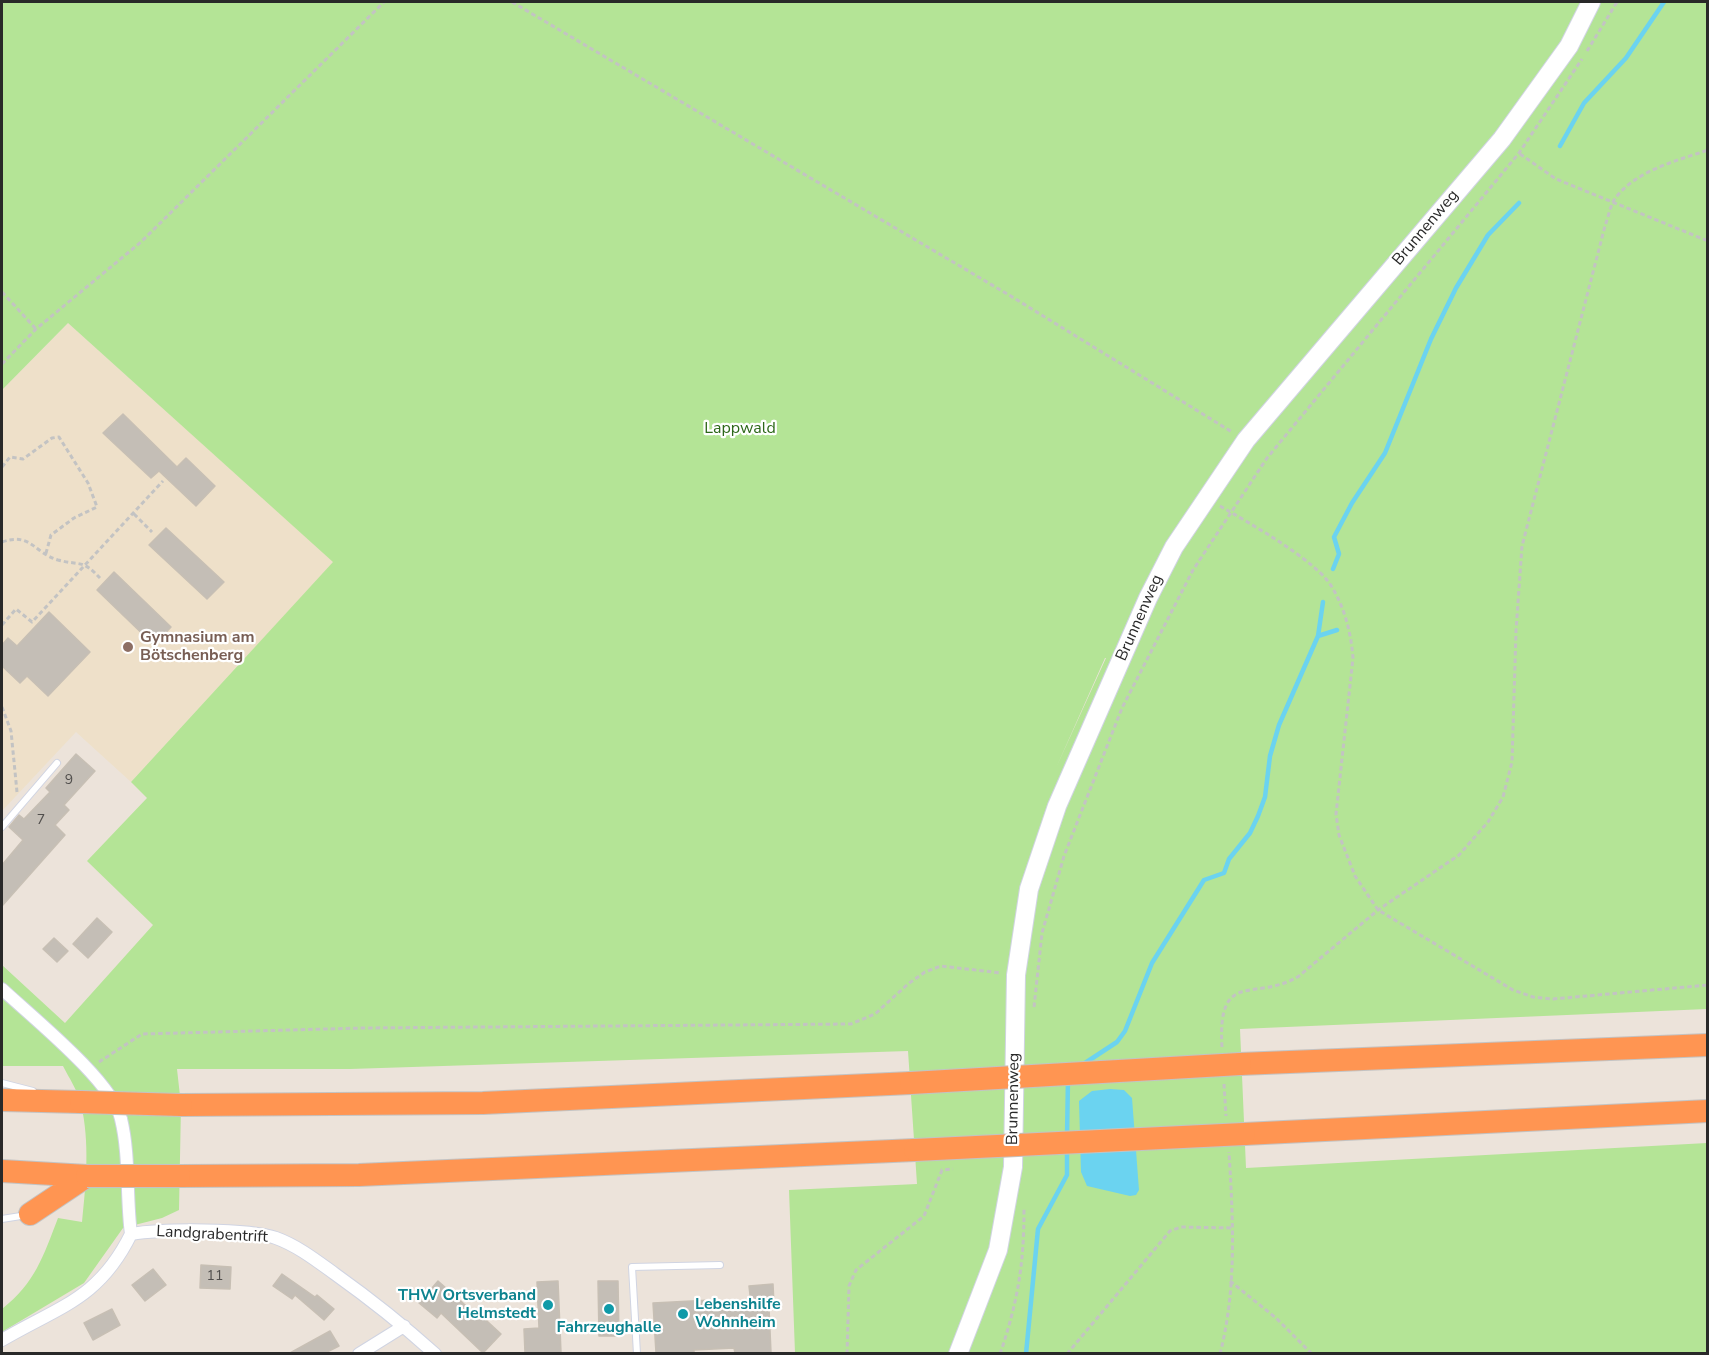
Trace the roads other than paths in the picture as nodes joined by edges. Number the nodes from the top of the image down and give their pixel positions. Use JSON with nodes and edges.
{"nodes":[{"id":1,"x":1590,"y":2,"type":"edge"},
{"id":2,"x":57,"y":764,"type":"dead end"},
{"id":3,"x":2,"y":827,"type":"edge"},
{"id":4,"x":2,"y":989,"type":"edge"},
{"id":5,"x":1707,"y":1045,"type":"edge"},
{"id":6,"x":2,"y":1083,"type":"edge"},
{"id":7,"x":2,"y":1100,"type":"edge"},
{"id":8,"x":81,"y":1102,"type":"junction"},
{"id":9,"x":1707,"y":1112,"type":"edge"},
{"id":10,"x":2,"y":1171,"type":"edge"},
{"id":11,"x":87,"y":1176,"type":"junction"},
{"id":12,"x":30,"y":1214,"type":"joint"},
{"id":13,"x":2,"y":1220,"type":"edge"},
{"id":14,"x":131,"y":1234,"type":"junction"},
{"id":15,"x":720,"y":1265,"type":"dead end"},
{"id":16,"x":404,"y":1326,"type":"junction"},
{"id":17,"x":2,"y":1340,"type":"edge"},
{"id":18,"x":359,"y":1353,"type":"edge"},
{"id":19,"x":435,"y":1353,"type":"edge"},
{"id":20,"x":637,"y":1353,"type":"edge"},
{"id":21,"x":958,"y":1353,"type":"edge"}],
"edges":[{"from":1,"to":21,"type":"main road","name":"Brunnenweg"},
{"from":2,"to":3,"type":"lane"},
{"from":4,"to":14,"type":"street"},
{"from":5,"to":8,"type":"highway","bridge":true},
{"from":6,"to":8,"type":"lane"},
{"from":7,"to":8,"type":"highway"},
{"from":9,"to":11,"type":"highway","bridge":true},
{"from":10,"to":11,"type":"highway"},
{"from":11,"to":12,"type":"highway"},
{"from":12,"to":13,"type":"lane"},
{"from":14,"to":16,"type":"street","name":"Landgrabentrift"},
{"from":14,"to":17,"type":"street"},
{"from":15,"to":20,"type":"lane"},
{"from":16,"to":18,"type":"street"},
{"from":16,"to":19,"type":"street","name":"Landgrabentrift"}]}
